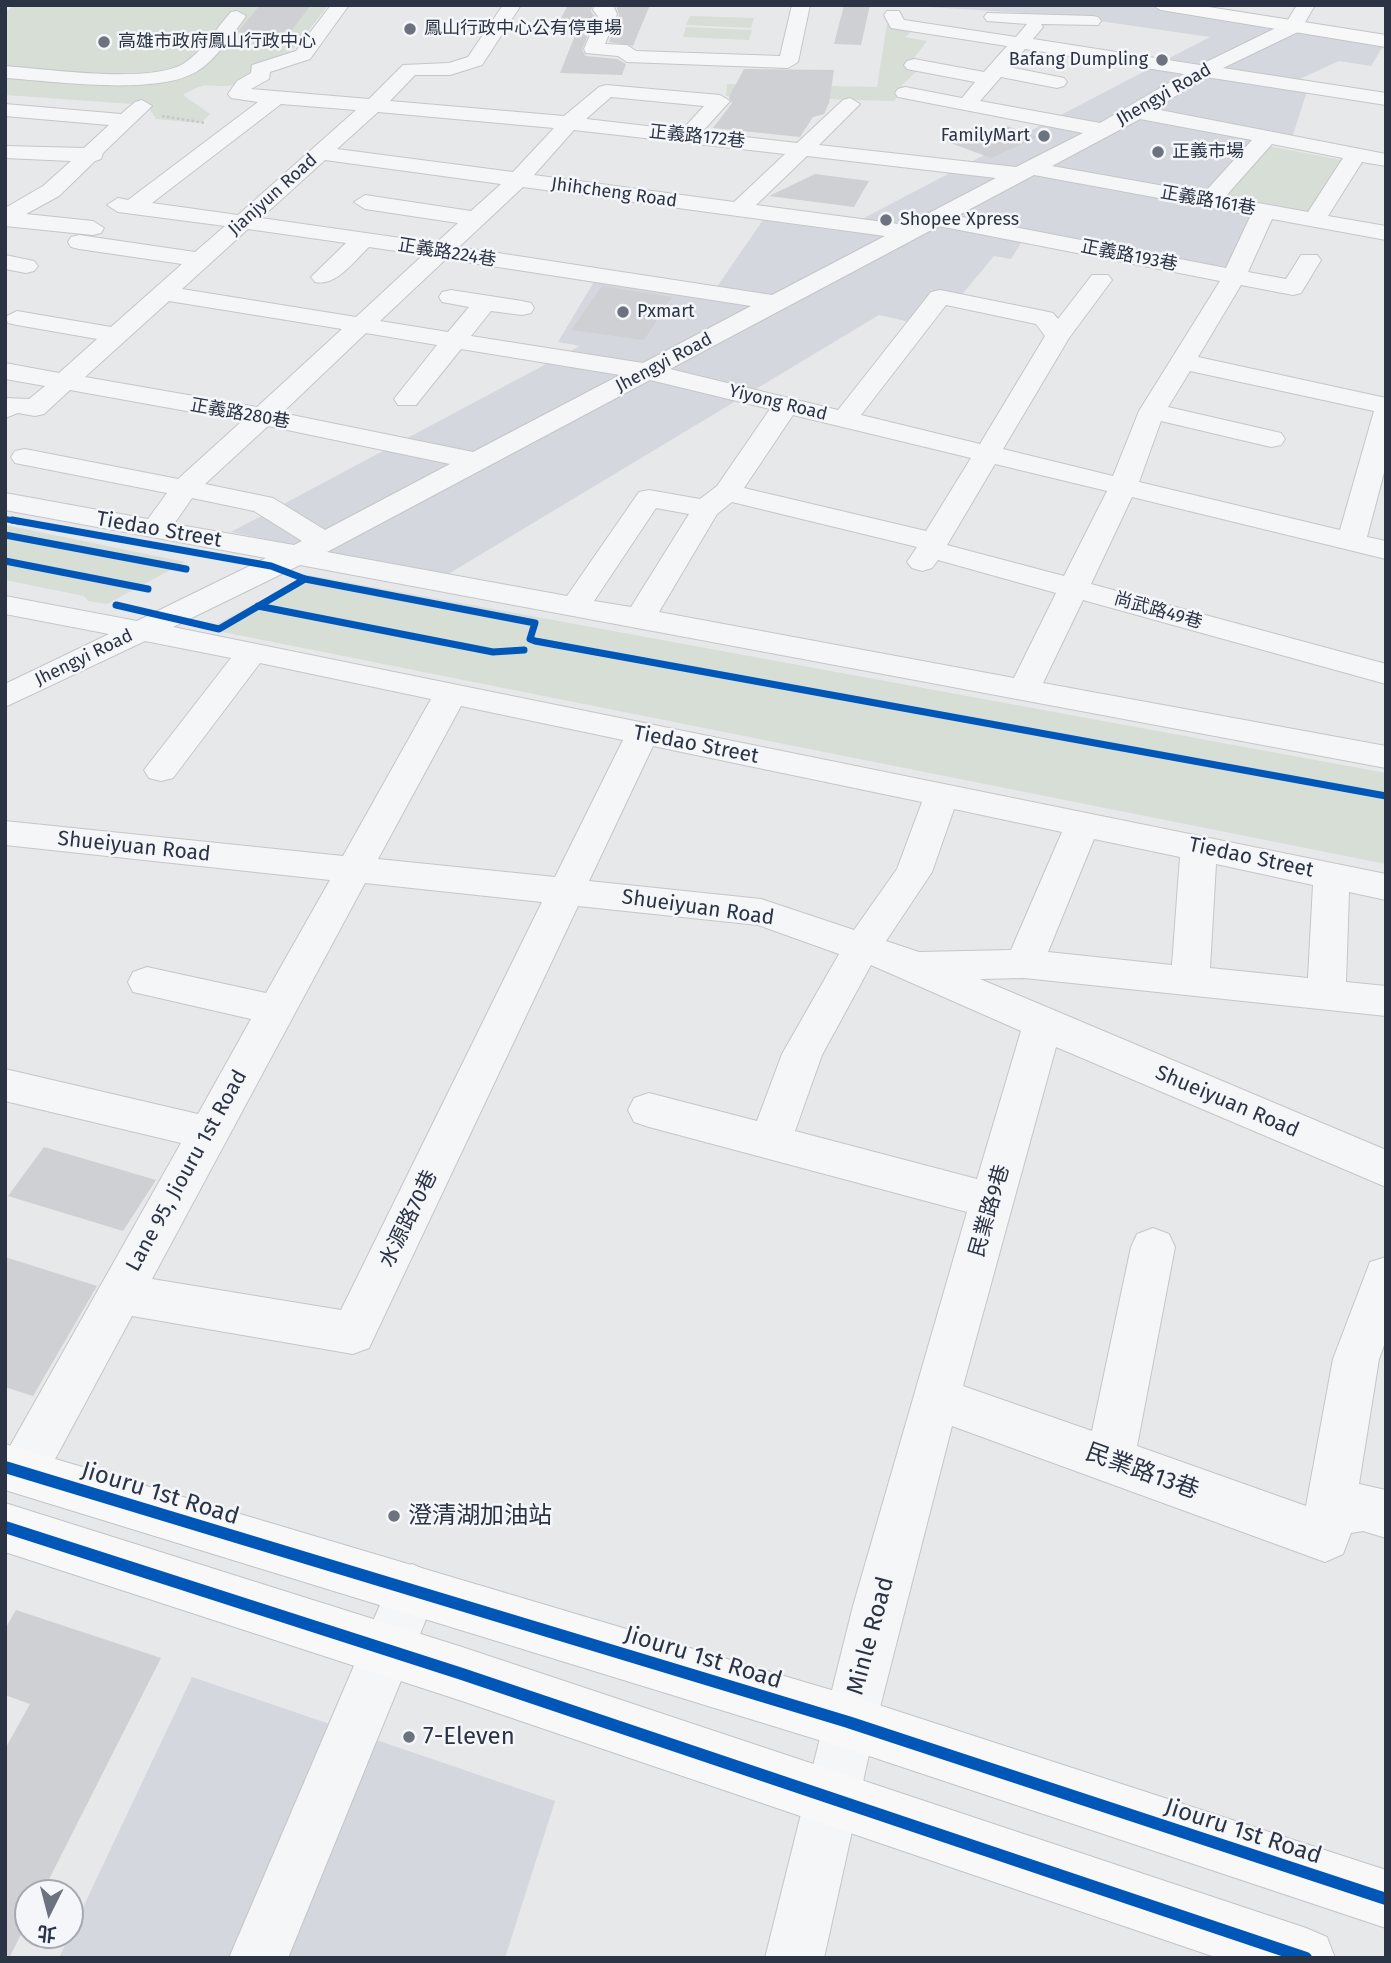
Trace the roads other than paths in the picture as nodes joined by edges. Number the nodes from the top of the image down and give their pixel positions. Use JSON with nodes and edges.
{"nodes":[{"id":1,"x":340,"y":5,"type":"edge"},
{"id":2,"x":512,"y":5,"type":"edge"},
{"id":3,"x":604,"y":5,"type":"edge"},
{"id":4,"x":801,"y":5,"type":"edge"},
{"id":5,"x":1161,"y":5,"type":"edge"},
{"id":6,"x":1306,"y":5,"type":"edge"},
{"id":7,"x":1047,"y":11,"type":"edge"},
{"id":8,"x":237,"y":16,"type":"dead end"},
{"id":9,"x":1092,"y":21,"type":"dead end"},
{"id":10,"x":1293,"y":27,"type":"junction"},
{"id":11,"x":1386,"y":40,"type":"edge"},
{"id":12,"x":1024,"y":42,"type":"junction"},
{"id":13,"x":914,"y":65,"type":"dead end"},
{"id":14,"x":1202,"y":71,"type":"junction"},
{"id":15,"x":5,"y":72,"type":"edge"},
{"id":16,"x":993,"y":75,"type":"junction"},
{"id":17,"x":1057,"y":82,"type":"dead end"},
{"id":18,"x":905,"y":93,"type":"dead end"},
{"id":19,"x":277,"y":97,"type":"junction"},
{"id":20,"x":1373,"y":103,"type":"edge"},
{"id":21,"x":850,"y":104,"type":"dead end"},
{"id":22,"x":967,"y":104,"type":"junction"},
{"id":23,"x":374,"y":105,"type":"junction"},
{"id":24,"x":5,"y":110,"type":"edge"},
{"id":25,"x":1137,"y":111,"type":"junction"},
{"id":26,"x":461,"y":113,"type":"junction"},
{"id":27,"x":569,"y":123,"type":"junction"},
{"id":28,"x":440,"y":130,"type":"dead end"},
{"id":29,"x":1102,"y":130,"type":"junction"},
{"id":30,"x":1277,"y":134,"type":"junction"},
{"id":31,"x":687,"y":136,"type":"junction"},
{"id":32,"x":806,"y":149,"type":"junction"},
{"id":33,"x":320,"y":153,"type":"junction"},
{"id":34,"x":1356,"y":154,"type":"junction"},
{"id":35,"x":94,"y":155,"type":"junction"},
{"id":36,"x":8,"y":156,"type":"edge"},
{"id":37,"x":1386,"y":160,"type":"edge"},
{"id":38,"x":407,"y":164,"type":"junction"},
{"id":39,"x":1024,"y":171,"type":"junction"},
{"id":40,"x":518,"y":180,"type":"junction"},
{"id":41,"x":5,"y":190,"type":"edge"},
{"id":42,"x":51,"y":191,"type":"junction"},
{"id":43,"x":1209,"y":201,"type":"junction"},
{"id":44,"x":365,"y":202,"type":"junction"},
{"id":45,"x":739,"y":209,"type":"junction"},
{"id":46,"x":1264,"y":211,"type":"junction"},
{"id":47,"x":5,"y":218,"type":"edge"},
{"id":48,"x":934,"y":218,"type":"junction"},
{"id":49,"x":476,"y":219,"type":"junction"},
{"id":50,"x":1314,"y":220,"type":"junction"},
{"id":51,"x":243,"y":222,"type":"junction"},
{"id":52,"x":907,"y":232,"type":"junction"},
{"id":53,"x":1386,"y":233,"type":"edge"},
{"id":54,"x":331,"y":234,"type":"junction"},
{"id":55,"x":363,"y":240,"type":"junction"},
{"id":56,"x":441,"y":251,"type":"junction"},
{"id":57,"x":200,"y":260,"type":"junction"},
{"id":58,"x":1309,"y":260,"type":"dead end"},
{"id":59,"x":323,"y":277,"type":"dead end"},
{"id":60,"x":1234,"y":277,"type":"junction"},
{"id":61,"x":1100,"y":280,"type":"dead end"},
{"id":62,"x":163,"y":293,"type":"junction"},
{"id":63,"x":451,"y":298,"type":"dead end"},
{"id":64,"x":775,"y":303,"type":"junction"},
{"id":65,"x":484,"y":304,"type":"junction"},
{"id":66,"x":522,"y":308,"type":"dead end"},
{"id":67,"x":17,"y":318,"type":"dead end"},
{"id":68,"x":363,"y":326,"type":"junction"},
{"id":69,"x":117,"y":335,"type":"junction"},
{"id":70,"x":1058,"y":336,"type":"junction"},
{"id":71,"x":454,"y":340,"type":"junction"},
{"id":72,"x":1181,"y":361,"type":"junction"},
{"id":73,"x":5,"y":371,"type":"edge"},
{"id":74,"x":649,"y":372,"type":"junction"},
{"id":75,"x":63,"y":383,"type":"junction"},
{"id":76,"x":407,"y":399,"type":"dead end"},
{"id":77,"x":786,"y":405,"type":"junction"},
{"id":78,"x":8,"y":406,"type":"edge"},
{"id":79,"x":1386,"y":406,"type":"edge"},
{"id":80,"x":1152,"y":411,"type":"junction"},
{"id":81,"x":1386,"y":413,"type":"edge"},
{"id":82,"x":260,"y":416,"type":"junction"},
{"id":83,"x":844,"y":419,"type":"junction"},
{"id":84,"x":1271,"y":439,"type":"dead end"},
{"id":85,"x":988,"y":454,"type":"junction"},
{"id":86,"x":25,"y":457,"type":"dead end"},
{"id":87,"x":474,"y":461,"type":"junction"},
{"id":88,"x":186,"y":487,"type":"junction"},
{"id":89,"x":1123,"y":487,"type":"junction"},
{"id":90,"x":717,"y":500,"type":"junction"},
{"id":91,"x":5,"y":501,"type":"edge"},
{"id":92,"x":155,"y":530,"type":"junction"},
{"id":93,"x":324,"y":542,"type":"junction"},
{"id":94,"x":1351,"y":542,"type":"junction"},
{"id":95,"x":929,"y":551,"type":"junction"},
{"id":96,"x":1386,"y":551,"type":"edge"},
{"id":97,"x":295,"y":555,"type":"junction"},
{"id":98,"x":1074,"y":587,"type":"junction"},
{"id":99,"x":5,"y":605,"type":"edge"},
{"id":100,"x":574,"y":608,"type":"junction"},
{"id":101,"x":639,"y":620,"type":"junction"},
{"id":102,"x":138,"y":631,"type":"junction"},
{"id":103,"x":252,"y":652,"type":"junction"},
{"id":104,"x":1386,"y":674,"type":"edge"},
{"id":105,"x":1023,"y":691,"type":"junction"},
{"id":106,"x":450,"y":695,"type":"junction"},
{"id":107,"x":5,"y":697,"type":"edge"},
{"id":108,"x":642,"y":734,"type":"junction"},
{"id":109,"x":1386,"y":757,"type":"edge"},
{"id":110,"x":161,"y":770,"type":"dead end"},
{"id":111,"x":942,"y":794,"type":"junction"},
{"id":112,"x":1083,"y":823,"type":"junction"},
{"id":113,"x":5,"y":834,"type":"edge"},
{"id":114,"x":1199,"y":846,"type":"junction"},
{"id":115,"x":352,"y":870,"type":"junction"},
{"id":116,"x":1332,"y":875,"type":"junction"},
{"id":117,"x":1386,"y":887,"type":"edge"},
{"id":118,"x":568,"y":890,"type":"junction"},
{"id":119,"x":862,"y":947,"type":"junction"},
{"id":120,"x":1024,"y":964,"type":"junction"},
{"id":121,"x":914,"y":965,"type":"junction"},
{"id":122,"x":1190,"y":981,"type":"junction"},
{"id":123,"x":147,"y":982,"type":"dead end"},
{"id":124,"x":1326,"y":994,"type":"junction"},
{"id":125,"x":1386,"y":1001,"type":"edge"},
{"id":126,"x":276,"y":1010,"type":"junction"},
{"id":127,"x":1043,"y":1024,"type":"junction"},
{"id":128,"x":5,"y":1086,"type":"edge"},
{"id":129,"x":649,"y":1110,"type":"dead end"},
{"id":130,"x":208,"y":1133,"type":"junction"},
{"id":131,"x":770,"y":1142,"type":"junction"},
{"id":132,"x":1386,"y":1169,"type":"edge"},
{"id":133,"x":993,"y":1201,"type":"junction"},
{"id":134,"x":1153,"y":1247,"type":"dead end"},
{"id":135,"x":1386,"y":1276,"type":"edge"},
{"id":136,"x":119,"y":1294,"type":"junction"},
{"id":137,"x":1371,"y":1363,"type":"edge"},
{"id":138,"x":936,"y":1398,"type":"junction"},
{"id":139,"x":1110,"y":1461,"type":"junction"},
{"id":140,"x":14,"y":1470,"type":"edge"},
{"id":141,"x":1329,"y":1512,"type":"junction"},
{"id":142,"x":1386,"y":1514,"type":"edge"},
{"id":143,"x":5,"y":1527,"type":"edge"},
{"id":144,"x":412,"y":1590,"type":"junction"},
{"id":145,"x":387,"y":1650,"type":"junction"},
{"id":146,"x":848,"y":1722,"type":"junction"},
{"id":147,"x":828,"y":1796,"type":"junction"},
{"id":148,"x":1386,"y":1899,"type":"edge"},
{"id":149,"x":1299,"y":1957,"type":"edge"},
{"id":150,"x":258,"y":1958,"type":"edge"},
{"id":151,"x":794,"y":1958,"type":"edge"}],
"edges":[{"from":1,"to":19,"type":"street","name":"正義路172巷"},
{"from":2,"to":23,"type":"street","name":"Jianjyun Road"},
{"from":3,"to":4,"type":"street"},
{"from":5,"to":10,"type":"main road"},
{"from":6,"to":10,"type":"street"},
{"from":7,"to":9,"type":"street"},
{"from":7,"to":12,"type":"street"},
{"from":7,"to":12,"type":"street"},
{"from":8,"to":15,"type":"street"},
{"from":10,"to":11,"type":"main road"},
{"from":10,"to":14,"type":"street","name":"Jhengyi Road"},
{"from":12,"to":14,"type":"street"},
{"from":12,"to":16,"type":"street"},
{"from":13,"to":16,"type":"street"},
{"from":14,"to":20,"type":"street"},
{"from":14,"to":25,"type":"street","name":"Jhengyi Road"},
{"from":16,"to":17,"type":"street"},
{"from":16,"to":22,"type":"street"},
{"from":18,"to":22,"type":"street"},
{"from":19,"to":23,"type":"street","name":"正義路172巷"},
{"from":19,"to":51,"type":"street","name":"正義路224巷"},
{"from":21,"to":32,"type":"street"},
{"from":22,"to":29,"type":"street"},
{"from":23,"to":26,"type":"street","name":"正義路172巷"},
{"from":23,"to":33,"type":"street","name":"Jianjyun Road"},
{"from":24,"to":35,"type":"street"},
{"from":25,"to":29,"type":"street","name":"Jhengyi Road"},
{"from":25,"to":30,"type":"street"},
{"from":26,"to":27,"type":"street","name":"正義路172巷"},
{"from":26,"to":28,"type":"street"},
{"from":27,"to":31,"type":"street","name":"正義路172巷"},
{"from":27,"to":31,"type":"street"},
{"from":27,"to":40,"type":"street"},
{"from":29,"to":39,"type":"street","name":"Jhengyi Road"},
{"from":30,"to":34,"type":"street"},
{"from":30,"to":43,"type":"street"},
{"from":31,"to":32,"type":"street","name":"正義路172巷"},
{"from":32,"to":39,"type":"street","name":"正義路172巷"},
{"from":32,"to":45,"type":"street"},
{"from":33,"to":38,"type":"street","name":"Jhihcheng Road"},
{"from":33,"to":51,"type":"street","name":"Jianjyun Road"},
{"from":34,"to":37,"type":"street"},
{"from":34,"to":50,"type":"street"},
{"from":35,"to":36,"type":"street"},
{"from":35,"to":42,"type":"street"},
{"from":38,"to":40,"type":"street","name":"Jhihcheng Road"},
{"from":38,"to":44,"type":"street"},
{"from":39,"to":43,"type":"street","name":"正義路161巷"},
{"from":39,"to":48,"type":"street","name":"Jhengyi Road"},
{"from":40,"to":45,"type":"street","name":"Jhihcheng Road"},
{"from":40,"to":49,"type":"street"},
{"from":41,"to":42,"type":"street"},
{"from":42,"to":47,"type":"street"},
{"from":43,"to":46,"type":"street","name":"正義路161巷"},
{"from":44,"to":49,"type":"street"},
{"from":44,"to":54,"type":"street"},
{"from":45,"to":52,"type":"street","name":"Jhihcheng Road"},
{"from":46,"to":50,"type":"street","name":"正義路161巷"},
{"from":46,"to":60,"type":"street"},
{"from":47,"to":57,"type":"street"},
{"from":48,"to":52,"type":"street","name":"Jhengyi Road"},
{"from":48,"to":60,"type":"street","name":"正義路193巷"},
{"from":49,"to":56,"type":"street"},
{"from":50,"to":53,"type":"street","name":"正義路161巷"},
{"from":51,"to":54,"type":"street","name":"正義路224巷"},
{"from":51,"to":57,"type":"street","name":"Jianjyun Road"},
{"from":52,"to":64,"type":"street","name":"Jhengyi Road"},
{"from":54,"to":55,"type":"street","name":"正義路224巷"},
{"from":55,"to":56,"type":"street","name":"正義路224巷"},
{"from":55,"to":59,"type":"street"},
{"from":56,"to":64,"type":"street","name":"正義路224巷"},
{"from":56,"to":68,"type":"street"},
{"from":57,"to":62,"type":"street","name":"Jianjyun Road"},
{"from":58,"to":60,"type":"street","name":"正義路193巷"},
{"from":60,"to":72,"type":"street"},
{"from":61,"to":70,"type":"street"},
{"from":62,"to":68,"type":"street","name":"Yiyong Road"},
{"from":62,"to":69,"type":"street","name":"Jianjyun Road"},
{"from":63,"to":65,"type":"street"},
{"from":64,"to":74,"type":"street","name":"Jhengyi Road"},
{"from":65,"to":66,"type":"street"},
{"from":65,"to":71,"type":"street"},
{"from":67,"to":69,"type":"street"},
{"from":68,"to":71,"type":"street","name":"Yiyong Road"},
{"from":68,"to":82,"type":"street"},
{"from":69,"to":75,"type":"street","name":"Jianjyun Road"},
{"from":70,"to":83,"type":"street"},
{"from":70,"to":85,"type":"street"},
{"from":71,"to":74,"type":"street","name":"Yiyong Road"},
{"from":71,"to":76,"type":"street"},
{"from":72,"to":79,"type":"street"},
{"from":72,"to":80,"type":"street"},
{"from":73,"to":75,"type":"street","name":"正義路280巷"},
{"from":74,"to":77,"type":"street","name":"Yiyong Road"},
{"from":74,"to":87,"type":"street","name":"Jhengyi Road"},
{"from":75,"to":78,"type":"street","name":"Jianjyun Road"},
{"from":75,"to":82,"type":"street","name":"正義路280巷"},
{"from":77,"to":83,"type":"street","name":"Yiyong Road"},
{"from":77,"to":90,"type":"street"},
{"from":80,"to":84,"type":"street"},
{"from":80,"to":89,"type":"street"},
{"from":81,"to":94,"type":"street"},
{"from":82,"to":87,"type":"street","name":"正義路280巷"},
{"from":82,"to":88,"type":"street"},
{"from":83,"to":85,"type":"street","name":"Yiyong Road"},
{"from":85,"to":89,"type":"street","name":"Yiyong Road"},
{"from":85,"to":95,"type":"street"},
{"from":86,"to":88,"type":"street"},
{"from":87,"to":93,"type":"street","name":"Jhengyi Road"},
{"from":88,"to":92,"type":"street"},
{"from":88,"to":93,"type":"street"},
{"from":89,"to":94,"type":"street","name":"Yiyong Road"},
{"from":89,"to":98,"type":"street"},
{"from":90,"to":95,"type":"street","name":"尚武路49巷"},
{"from":90,"to":100,"type":"street","name":"尚武路49巷"},
{"from":90,"to":101,"type":"street"},
{"from":91,"to":92,"type":"street","name":"Tiedao Street"},
{"from":92,"to":97,"type":"street","name":"Tiedao Street"},
{"from":93,"to":97,"type":"street","name":"Jhengyi Road"},
{"from":94,"to":96,"type":"street","name":"Yiyong Road"},
{"from":95,"to":98,"type":"street","name":"尚武路49巷"},
{"from":97,"to":100,"type":"street","name":"Tiedao Street"},
{"from":97,"to":102,"type":"street","name":"Jhengyi Road"},
{"from":98,"to":104,"type":"street","name":"尚武路49巷"},
{"from":98,"to":105,"type":"street"},
{"from":99,"to":102,"type":"street","name":"Tiedao Street"},
{"from":100,"to":101,"type":"street","name":"Tiedao Street"},
{"from":101,"to":105,"type":"street","name":"Tiedao Street"},
{"from":102,"to":103,"type":"street","name":"Tiedao Street"},
{"from":102,"to":107,"type":"street","name":"Jhengyi Road"},
{"from":103,"to":106,"type":"street","name":"Tiedao Street"},
{"from":103,"to":110,"type":"street"},
{"from":105,"to":109,"type":"street","name":"Tiedao Street"},
{"from":106,"to":108,"type":"street","name":"Tiedao Street"},
{"from":106,"to":115,"type":"street","name":"Lane 95, Jiouru 1st Road"},
{"from":108,"to":111,"type":"street","name":"Tiedao Street"},
{"from":108,"to":118,"type":"street"},
{"from":111,"to":112,"type":"street","name":"Tiedao Street"},
{"from":111,"to":119,"type":"street"},
{"from":112,"to":114,"type":"street","name":"Tiedao Street"},
{"from":112,"to":120,"type":"street"},
{"from":113,"to":115,"type":"street","name":"Shueiyuan Road"},
{"from":114,"to":116,"type":"street","name":"Tiedao Street"},
{"from":114,"to":122,"type":"street"},
{"from":115,"to":118,"type":"street","name":"Shueiyuan Road"},
{"from":115,"to":126,"type":"street","name":"Lane 95, Jiouru 1st Road"},
{"from":116,"to":117,"type":"street","name":"Tiedao Street"},
{"from":116,"to":124,"type":"street"},
{"from":118,"to":119,"type":"street","name":"Shueiyuan Road"},
{"from":118,"to":136,"type":"street","name":"水源路70巷"},
{"from":119,"to":121,"type":"street","name":"Shueiyuan Road"},
{"from":119,"to":131,"type":"street"},
{"from":120,"to":121,"type":"street"},
{"from":120,"to":122,"type":"street"},
{"from":121,"to":127,"type":"street","name":"Shueiyuan Road"},
{"from":122,"to":124,"type":"street"},
{"from":123,"to":126,"type":"street"},
{"from":124,"to":125,"type":"street"},
{"from":126,"to":130,"type":"street","name":"Lane 95, Jiouru 1st Road"},
{"from":127,"to":132,"type":"street","name":"Shueiyuan Road"},
{"from":127,"to":133,"type":"street","name":"民業路9巷"},
{"from":128,"to":130,"type":"street"},
{"from":129,"to":131,"type":"street"},
{"from":130,"to":136,"type":"street","name":"Lane 95, Jiouru 1st Road"},
{"from":131,"to":133,"type":"street"},
{"from":133,"to":138,"type":"street","name":"民業路9巷"},
{"from":134,"to":139,"type":"street"},
{"from":135,"to":137,"type":"street"},
{"from":136,"to":140,"type":"street","name":"Lane 95, Jiouru 1st Road"},
{"from":137,"to":141,"type":"street"},
{"from":138,"to":139,"type":"street","name":"民業路13巷"},
{"from":138,"to":146,"type":"street","name":"Minle Road"},
{"from":139,"to":141,"type":"street","name":"民業路13巷"},
{"from":140,"to":144,"type":"main road","name":"Jiouru 1st Road"},
{"from":141,"to":142,"type":"street"},
{"from":143,"to":145,"type":"main road"},
{"from":144,"to":145,"type":"street"},
{"from":144,"to":146,"type":"main road","name":"Jiouru 1st Road"},
{"from":145,"to":147,"type":"main road"},
{"from":145,"to":150,"type":"street"},
{"from":146,"to":147,"type":"street","name":"Minle Road"},
{"from":146,"to":148,"type":"main road","name":"Jiouru 1st Road"},
{"from":147,"to":149,"type":"main road"},
{"from":147,"to":151,"type":"street","name":"Minle Road"}]}
